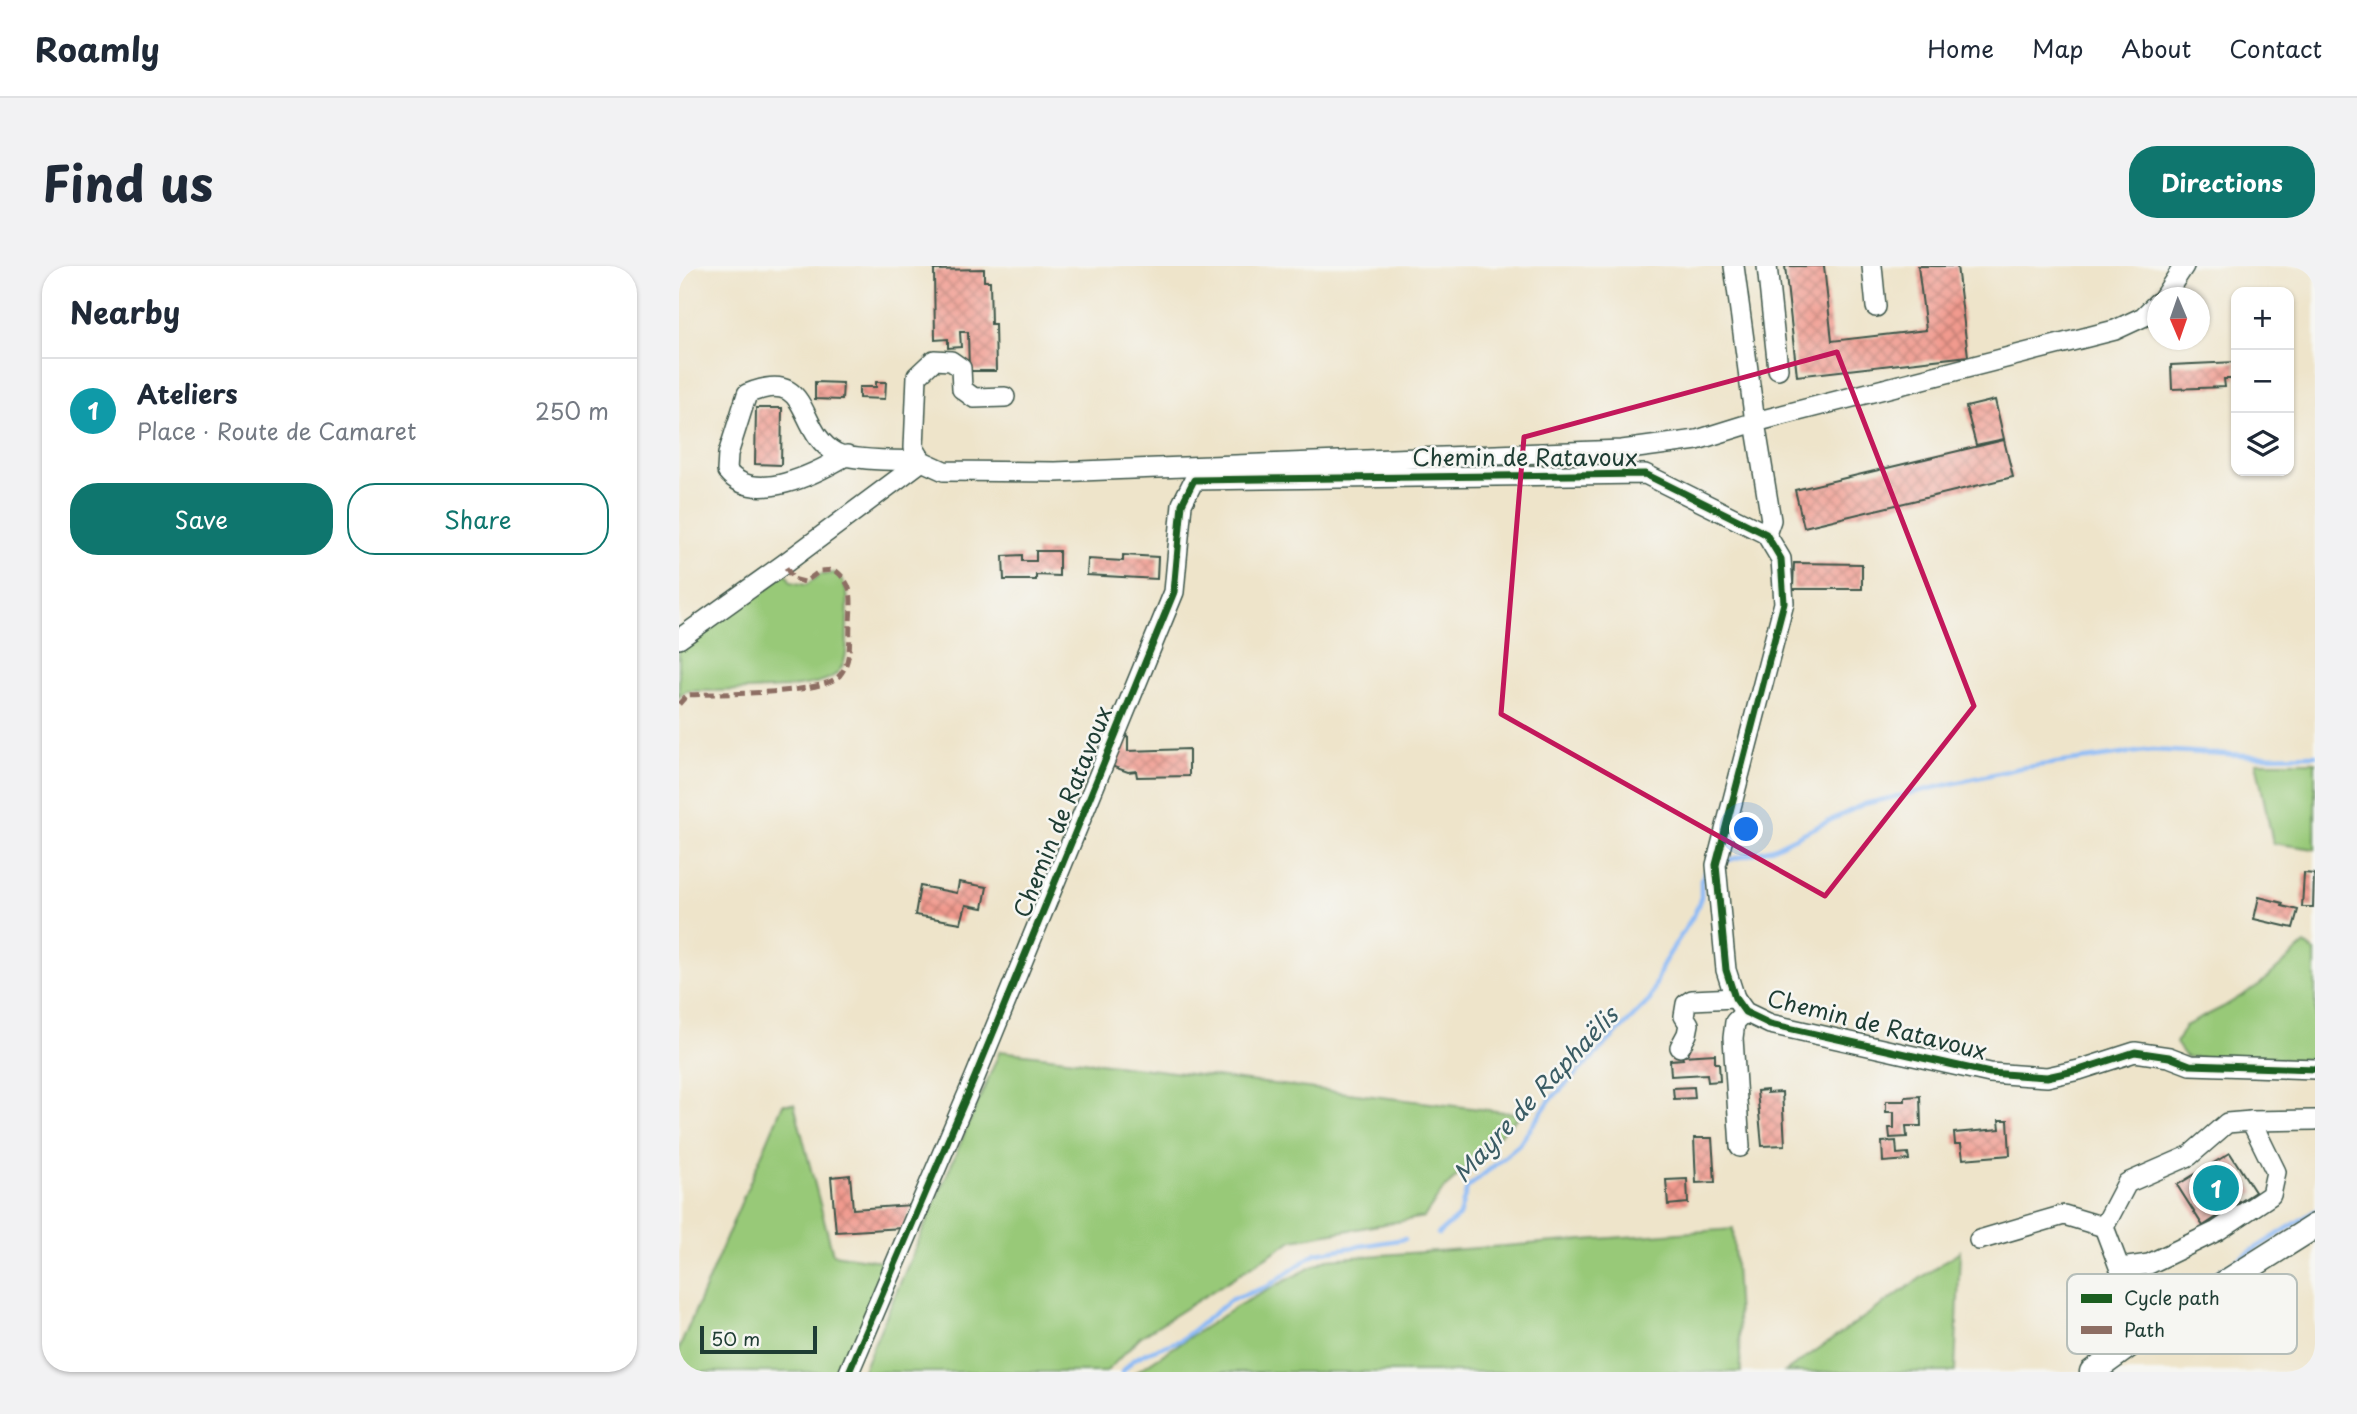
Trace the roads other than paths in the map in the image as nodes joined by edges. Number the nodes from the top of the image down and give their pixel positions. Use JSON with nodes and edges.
{"nodes":[{"id":1,"x":1734,"y":266,"type":"edge"},
{"id":2,"x":1767,"y":266,"type":"edge"},
{"id":3,"x":1871,"y":266,"type":"edge"},
{"id":4,"x":2184,"y":266,"type":"edge"},
{"id":5,"x":2170,"y":287,"type":"edge"},
{"id":6,"x":1876,"y":307,"type":"dead end"},
{"id":7,"x":2147,"y":313,"type":"edge"},
{"id":8,"x":1778,"y":369,"type":"dead end"},
{"id":9,"x":1005,"y":397,"type":"dead end"},
{"id":10,"x":1755,"y":422,"type":"junction"},
{"id":11,"x":847,"y":456,"type":"junction"},
{"id":12,"x":922,"y":461,"type":"junction"},
{"id":13,"x":1766,"y":534,"type":"junction"},
{"id":14,"x":679,"y":639,"type":"edge"},
{"id":15,"x":1740,"y":1005,"type":"junction"},
{"id":16,"x":1679,"y":1047,"type":"dead end"},
{"id":17,"x":2315,"y":1069,"type":"edge"},
{"id":18,"x":2315,"y":1120,"type":"edge"},
{"id":19,"x":2251,"y":1121,"type":"junction"},
{"id":20,"x":1740,"y":1146,"type":"dead end"},
{"id":21,"x":2315,"y":1226,"type":"edge"},
{"id":22,"x":2104,"y":1227,"type":"junction"},
{"id":23,"x":1979,"y":1240,"type":"dead end"},
{"id":24,"x":2121,"y":1268,"type":"junction"},
{"id":25,"x":2123,"y":1274,"type":"edge"},
{"id":26,"x":2239,"y":1274,"type":"edge"},
{"id":27,"x":2117,"y":1354,"type":"edge"},
{"id":28,"x":849,"y":1372,"type":"edge"},
{"id":29,"x":2092,"y":1372,"type":"edge"}],
"edges":[{"from":1,"to":10,"type":"street"},
{"from":2,"to":8,"type":"street"},
{"from":3,"to":6,"type":"street"},
{"from":4,"to":5,"type":"street"},
{"from":7,"to":10,"type":"street"},
{"from":9,"to":12,"type":"street"},
{"from":10,"to":12,"type":"street"},
{"from":10,"to":13,"type":"street"},
{"from":11,"to":11,"type":"street"},
{"from":11,"to":12,"type":"street"},
{"from":12,"to":14,"type":"street"},
{"from":13,"to":15,"type":"street","name":"Chemin de Ratavoux"},
{"from":13,"to":28,"type":"street","name":"Chemin de Ratavoux"},
{"from":15,"to":16,"type":"street"},
{"from":15,"to":17,"type":"street","name":"Chemin de Ratavoux"},
{"from":15,"to":20,"type":"street"},
{"from":18,"to":19,"type":"street"},
{"from":19,"to":22,"type":"street"},
{"from":19,"to":24,"type":"street"},
{"from":21,"to":26,"type":"main road"},
{"from":22,"to":23,"type":"street"},
{"from":22,"to":24,"type":"street"},
{"from":24,"to":25,"type":"street"},
{"from":27,"to":29,"type":"main road"}]}
